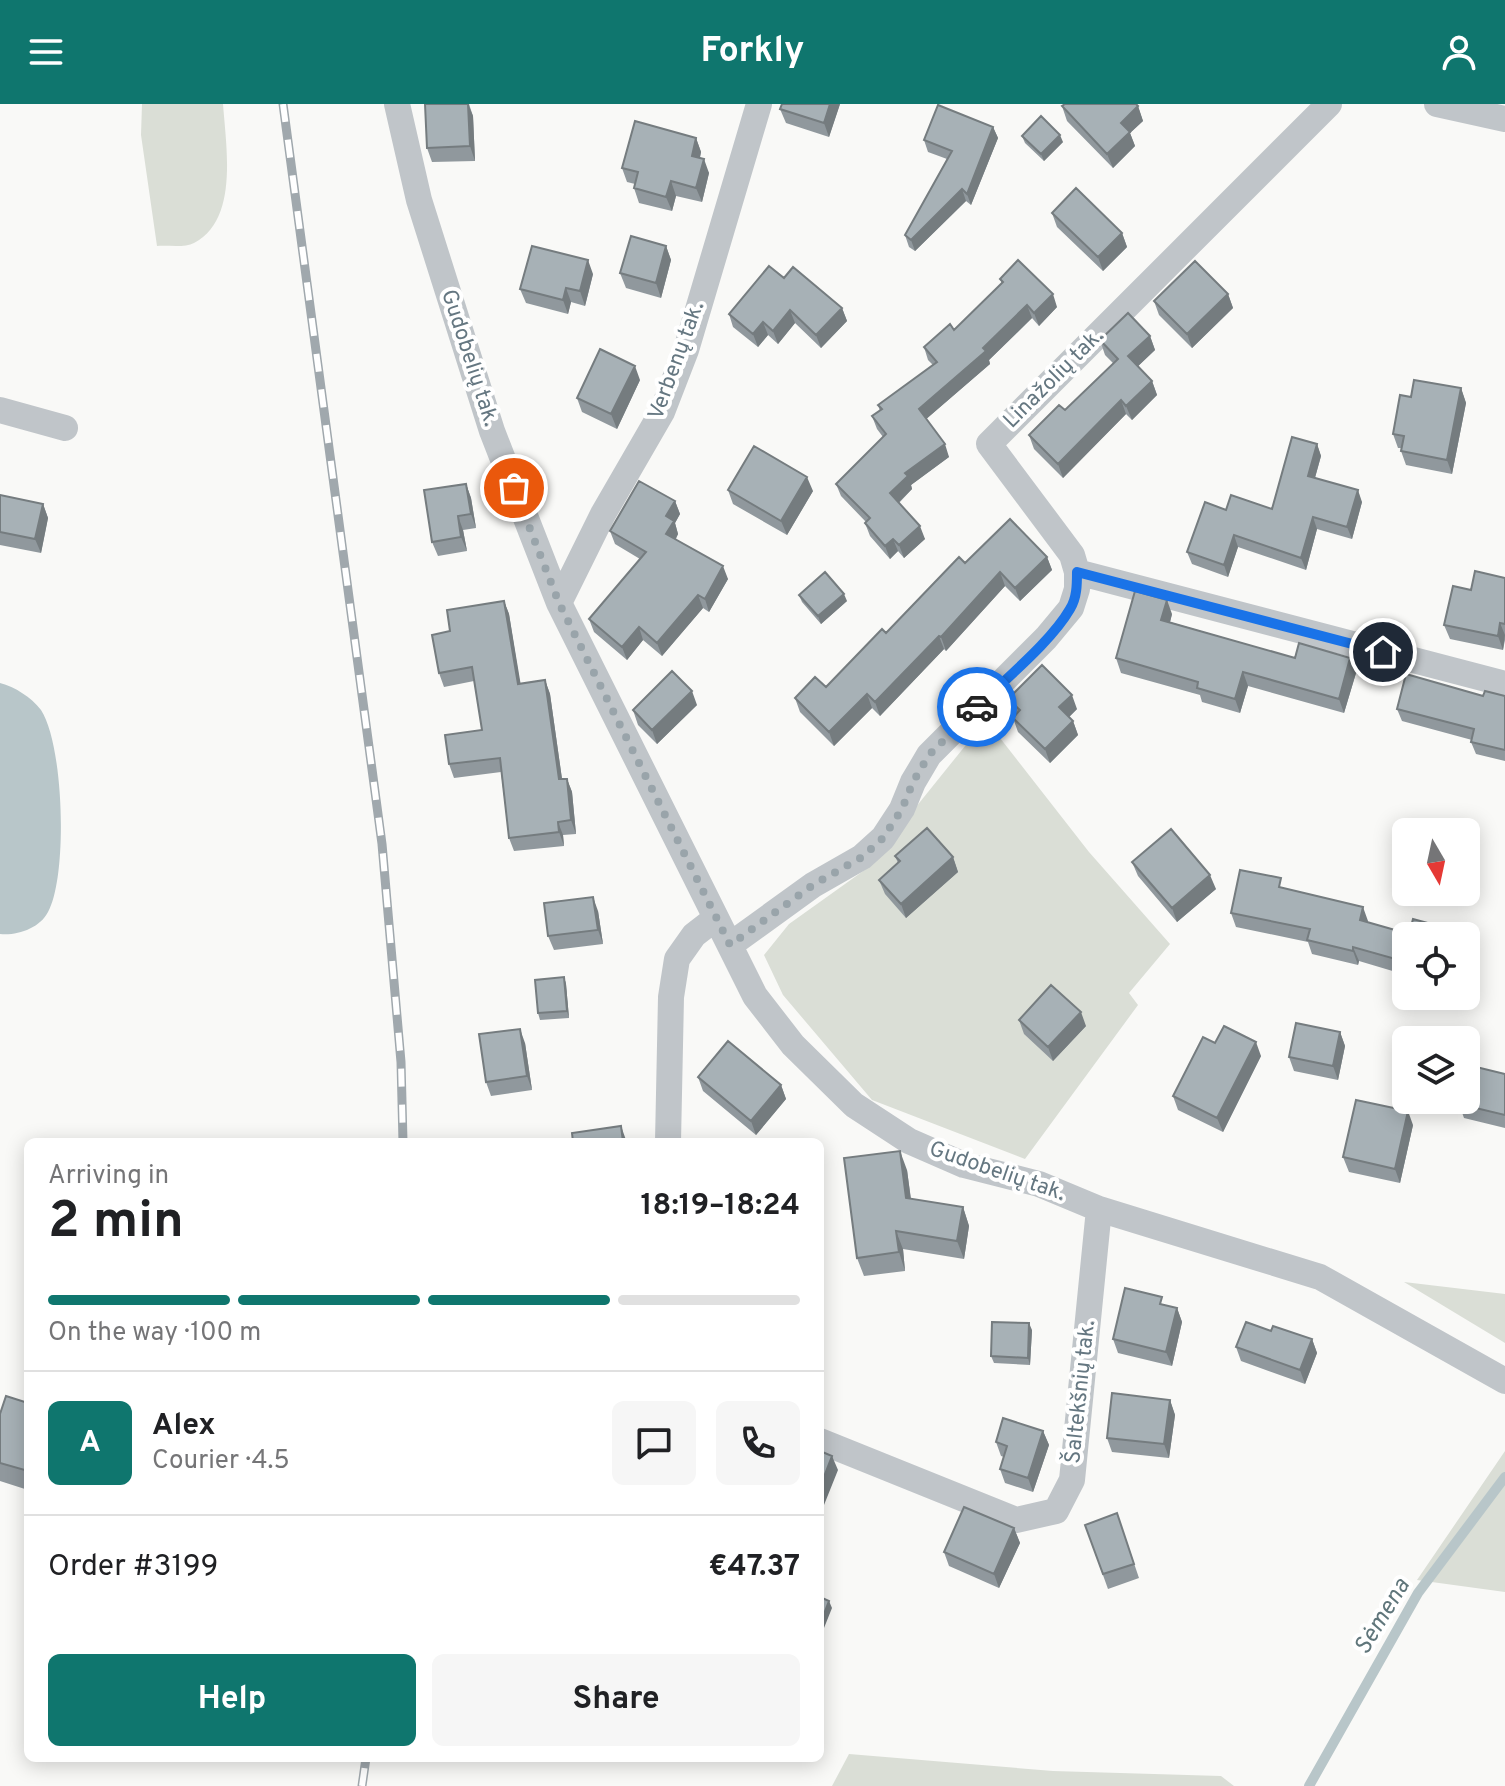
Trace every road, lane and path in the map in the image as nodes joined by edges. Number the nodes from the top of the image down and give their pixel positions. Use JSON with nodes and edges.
{"nodes":[{"id":1,"x":397,"y":104,"type":"edge"},
{"id":2,"x":759,"y":104,"type":"edge"},
{"id":3,"x":1329,"y":104,"type":"edge"},
{"id":4,"x":1437,"y":104,"type":"edge"},
{"id":5,"x":1505,"y":119,"type":"edge"},
{"id":6,"x":0,"y":410,"type":"edge"},
{"id":7,"x":65,"y":428,"type":"dead end"},
{"id":8,"x":1077,"y":572,"type":"junction"},
{"id":9,"x":559,"y":603,"type":"junction"},
{"id":10,"x":1505,"y":684,"type":"edge"},
{"id":11,"x":716,"y":918,"type":"junction"},
{"id":12,"x":730,"y":945,"type":"junction"},
{"id":13,"x":668,"y":1138,"type":"edge"},
{"id":14,"x":1099,"y":1209,"type":"junction"},
{"id":15,"x":1505,"y":1381,"type":"edge"},
{"id":16,"x":824,"y":1443,"type":"edge"}],
"edges":[{"from":1,"to":9,"type":"street","name":"Gudobelių tak."},
{"from":2,"to":9,"type":"street","name":"Verbenų tak."},
{"from":3,"to":8,"type":"street","name":"Linažolių tak."},
{"from":4,"to":5,"type":"street"},
{"from":6,"to":7,"type":"street"},
{"from":8,"to":10,"type":"street"},
{"from":8,"to":12,"type":"street"},
{"from":9,"to":11,"type":"street","name":"Gudobelių tak."},
{"from":11,"to":12,"type":"street","name":"Gudobelių tak."},
{"from":11,"to":13,"type":"street"},
{"from":12,"to":14,"type":"street","name":"Gudobelių tak."},
{"from":14,"to":15,"type":"street","name":"Gudobelių tak."},
{"from":14,"to":16,"type":"street","name":"Šaltekšnių tak."}]}
